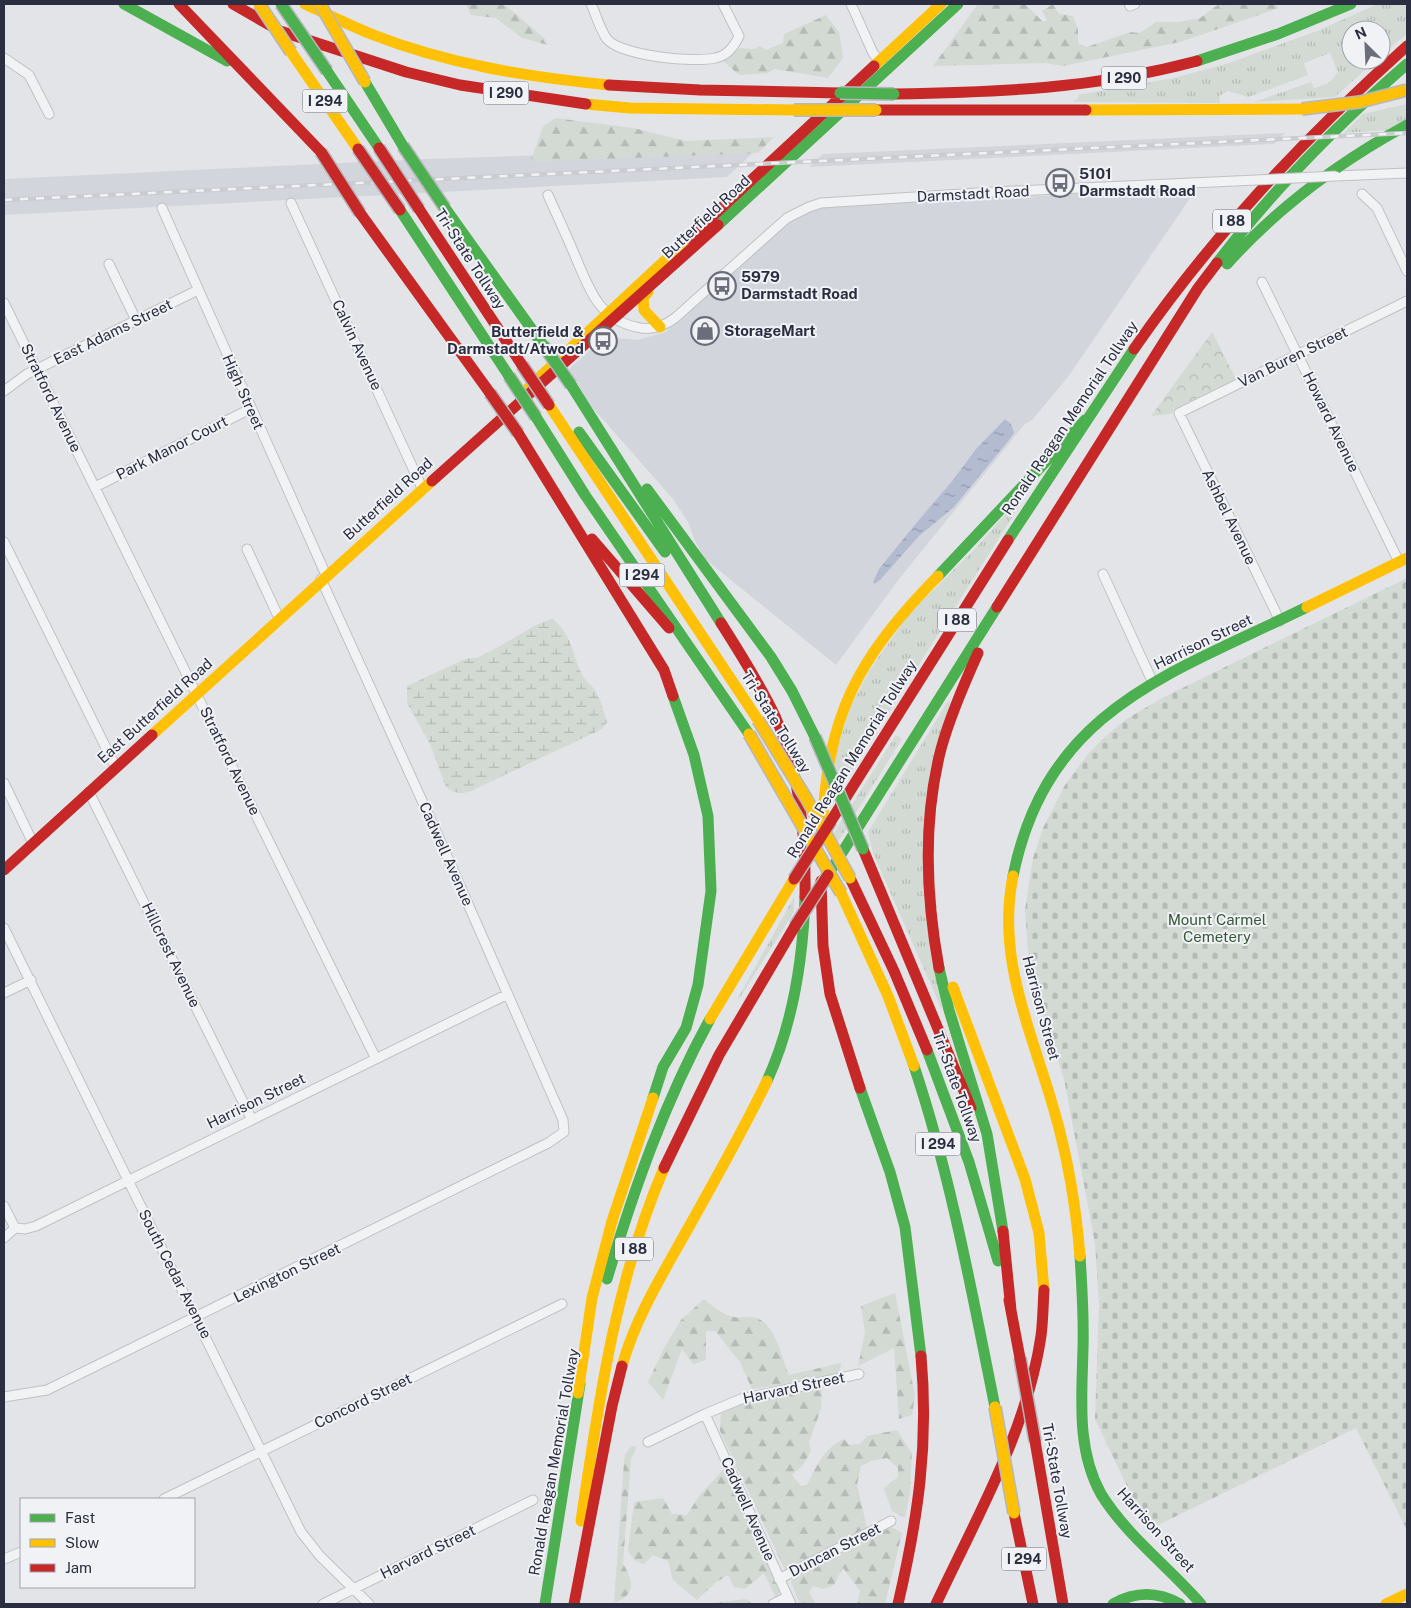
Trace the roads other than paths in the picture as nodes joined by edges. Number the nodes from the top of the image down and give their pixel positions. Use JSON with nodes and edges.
{"nodes":[{"id":1,"x":124,"y":4,"type":"edge"},
{"id":2,"x":178,"y":4,"type":"edge"},
{"id":3,"x":234,"y":4,"type":"edge"},
{"id":4,"x":259,"y":4,"type":"edge"},
{"id":5,"x":281,"y":4,"type":"edge"},
{"id":6,"x":305,"y":4,"type":"edge"},
{"id":7,"x":320,"y":4,"type":"edge"},
{"id":8,"x":591,"y":4,"type":"edge"},
{"id":9,"x":724,"y":4,"type":"edge"},
{"id":10,"x":851,"y":4,"type":"edge"},
{"id":11,"x":941,"y":4,"type":"edge"},
{"id":12,"x":958,"y":4,"type":"edge"},
{"id":13,"x":1351,"y":4,"type":"edge"},
{"id":14,"x":1407,"y":46,"type":"edge"},
{"id":15,"x":4,"y":58,"type":"edge"},
{"id":16,"x":879,"y":60,"type":"junction"},
{"id":17,"x":1407,"y":64,"type":"edge"},
{"id":18,"x":240,"y":68,"type":"junction"},
{"id":19,"x":888,"y":70,"type":"junction"},
{"id":20,"x":1407,"y":90,"type":"edge"},
{"id":21,"x":49,"y":114,"type":"dead end"},
{"id":22,"x":1407,"y":125,"type":"edge"},
{"id":23,"x":1407,"y":173,"type":"edge"},
{"id":24,"x":1362,"y":194,"type":"dead end"},
{"id":25,"x":548,"y":195,"type":"dead end"},
{"id":26,"x":291,"y":203,"type":"dead end"},
{"id":27,"x":162,"y":208,"type":"dead end"},
{"id":28,"x":109,"y":264,"type":"dead end"},
{"id":29,"x":1407,"y":270,"type":"edge"},
{"id":30,"x":1262,"y":282,"type":"dead end"},
{"id":31,"x":650,"y":288,"type":"junction"},
{"id":32,"x":198,"y":290,"type":"junction"},
{"id":33,"x":1407,"y":301,"type":"edge"},
{"id":34,"x":4,"y":303,"type":"edge"},
{"id":35,"x":610,"y":317,"type":"junction"},
{"id":36,"x":136,"y":320,"type":"junction"},
{"id":37,"x":660,"y":327,"type":"junction"},
{"id":38,"x":1172,"y":327,"type":"junction"},
{"id":39,"x":1298,"y":355,"type":"junction"},
{"id":40,"x":37,"y":369,"type":"junction"},
{"id":41,"x":570,"y":384,"type":"junction"},
{"id":42,"x":4,"y":391,"type":"edge"},
{"id":43,"x":552,"y":401,"type":"junction"},
{"id":44,"x":250,"y":409,"type":"junction"},
{"id":45,"x":1179,"y":413,"type":"joint"},
{"id":46,"x":1085,"y":420,"type":"junction"},
{"id":47,"x":94,"y":487,"type":"junction"},
{"id":48,"x":422,"y":488,"type":"junction"},
{"id":49,"x":562,"y":504,"type":"junction"},
{"id":50,"x":4,"y":542,"type":"edge"},
{"id":51,"x":247,"y":549,"type":"dead end"},
{"id":52,"x":1403,"y":560,"type":"edge"},
{"id":53,"x":1024,"y":563,"type":"junction"},
{"id":54,"x":1103,"y":574,"type":"dead end"},
{"id":55,"x":323,"y":577,"type":"junction"},
{"id":56,"x":279,"y":618,"type":"junction"},
{"id":57,"x":1280,"y":621,"type":"junction"},
{"id":58,"x":733,"y":643,"type":"junction"},
{"id":59,"x":706,"y":668,"type":"junction"},
{"id":60,"x":1153,"y":683,"type":"junction"},
{"id":61,"x":197,"y":694,"type":"junction"},
{"id":62,"x":116,"y":768,"type":"junction"},
{"id":63,"x":4,"y":784,"type":"edge"},
{"id":64,"x":89,"y":792,"type":"junction"},
{"id":65,"x":33,"y":844,"type":"junction"},
{"id":66,"x":4,"y":870,"type":"edge"},
{"id":67,"x":932,"y":897,"type":"junction"},
{"id":68,"x":4,"y":928,"type":"edge"},
{"id":69,"x":30,"y":980,"type":"junction"},
{"id":70,"x":4,"y":993,"type":"edge"},
{"id":71,"x":508,"y":994,"type":"junction"},
{"id":72,"x":376,"y":1059,"type":"junction"},
{"id":73,"x":252,"y":1120,"type":"junction"},
{"id":74,"x":564,"y":1132,"type":"joint"},
{"id":75,"x":128,"y":1181,"type":"junction"},
{"id":76,"x":998,"y":1198,"type":"junction"},
{"id":77,"x":4,"y":1206,"type":"edge"},
{"id":78,"x":15,"y":1228,"type":"junction"},
{"id":79,"x":4,"y":1238,"type":"edge"},
{"id":80,"x":562,"y":1304,"type":"dead end"},
{"id":81,"x":1012,"y":1310,"type":"junction"},
{"id":82,"x":197,"y":1318,"type":"junction"},
{"id":83,"x":859,"y":1374,"type":"dead end"},
{"id":84,"x":578,"y":1393,"type":"junction"},
{"id":85,"x":4,"y":1396,"type":"edge"},
{"id":86,"x":705,"y":1414,"type":"junction"},
{"id":87,"x":648,"y":1442,"type":"dead end"},
{"id":88,"x":262,"y":1452,"type":"junction"},
{"id":89,"x":166,"y":1498,"type":"edge"},
{"id":90,"x":533,"y":1500,"type":"dead end"},
{"id":91,"x":891,"y":1521,"type":"dead end"},
{"id":92,"x":20,"y":1552,"type":"edge"},
{"id":93,"x":4,"y":1559,"type":"edge"},
{"id":94,"x":779,"y":1579,"type":"junction"},
{"id":95,"x":353,"y":1589,"type":"junction"},
{"id":96,"x":1407,"y":1594,"type":"edge"},
{"id":97,"x":789,"y":1601,"type":"edge"},
{"id":98,"x":322,"y":1604,"type":"edge"},
{"id":99,"x":369,"y":1604,"type":"edge"},
{"id":100,"x":544,"y":1604,"type":"edge"},
{"id":101,"x":569,"y":1604,"type":"edge"},
{"id":102,"x":574,"y":1604,"type":"edge"},
{"id":103,"x":773,"y":1604,"type":"edge"},
{"id":104,"x":898,"y":1604,"type":"edge"},
{"id":105,"x":936,"y":1604,"type":"edge"},
{"id":106,"x":1033,"y":1604,"type":"edge"},
{"id":107,"x":1063,"y":1604,"type":"edge"},
{"id":108,"x":1113,"y":1604,"type":"edge"},
{"id":109,"x":1180,"y":1604,"type":"edge"},
{"id":110,"x":1201,"y":1604,"type":"edge"},
{"id":111,"x":1386,"y":1604,"type":"edge"}],
"edges":[{"from":1,"to":18,"type":"main road"},
{"from":2,"to":18,"type":"main road"},
{"from":3,"to":20,"type":"main road","number":"I 290","bridge":true},
{"from":4,"to":59,"type":"main road","name":"Tri-State Tollway","number":"I 294","bridge":true},
{"from":5,"to":43,"type":"main road","name":"Tri-State Tollway","number":"I 294","bridge":true},
{"from":6,"to":13,"type":"main road","number":"I 290","bridge":true},
{"from":7,"to":41,"type":"main road","bridge":true},
{"from":8,"to":9,"type":"street"},
{"from":10,"to":16,"type":"street"},
{"from":11,"to":16,"type":"main road","name":"Butterfield Road"},
{"from":12,"to":19,"type":"main road","name":"Butterfield Road"},
{"from":14,"to":46,"type":"main road","name":"Ronald Reagan Memorial Tollway","number":"I 88"},
{"from":15,"to":21,"type":"street"},
{"from":16,"to":19,"type":"street"},
{"from":16,"to":35,"type":"main road","name":"Butterfield Road"},
{"from":17,"to":38,"type":"main road","number":"I 88"},
{"from":18,"to":49,"type":"main road","bridge":true},
{"from":19,"to":31,"type":"main road","name":"Butterfield Road"},
{"from":22,"to":38,"type":"main road"},
{"from":23,"to":37,"type":"street","name":"Darmstadt Road","bridge":true},
{"from":24,"to":29,"type":"street"},
{"from":25,"to":35,"type":"street"},
{"from":26,"to":48,"type":"street","name":"Calvin Avenue"},
{"from":27,"to":32,"type":"street","name":"High Street"},
{"from":28,"to":36,"type":"street"},
{"from":30,"to":39,"type":"street","name":"Howard Avenue"},
{"from":31,"to":35,"type":"main road","name":"Butterfield Road"},
{"from":31,"to":37,"type":"main road"},
{"from":32,"to":36,"type":"street","name":"East Adams Street"},
{"from":32,"to":44,"type":"street","name":"High Street"},
{"from":33,"to":39,"type":"street","name":"Van Buren Street"},
{"from":34,"to":40,"type":"street","name":"Stratford Avenue"},
{"from":35,"to":37,"type":"street"},
{"from":35,"to":48,"type":"main road","name":"Butterfield Road"},
{"from":36,"to":40,"type":"street","name":"East Adams Street"},
{"from":38,"to":53,"type":"main road","number":"I 88"},
{"from":39,"to":45,"type":"street","name":"Van Buren Street"},
{"from":39,"to":52,"type":"street","name":"Howard Avenue"},
{"from":40,"to":42,"type":"street","name":"East Adams Street"},
{"from":40,"to":47,"type":"street","name":"Stratford Avenue"},
{"from":41,"to":58,"type":"main road"},
{"from":41,"to":76,"type":"main road","bridge":true},
{"from":43,"to":58,"type":"main road"},
{"from":43,"to":81,"type":"main road","name":"Tri-State Tollway","number":"I 294","bridge":true},
{"from":44,"to":47,"type":"street","name":"Park Manor Court"},
{"from":44,"to":55,"type":"street","name":"High Street"},
{"from":45,"to":57,"type":"street","name":"Ashbel Avenue"},
{"from":46,"to":84,"type":"main road","name":"Ronald Reagan Memorial Tollway","number":"I 88","bridge":true},
{"from":46,"to":104,"type":"main road"},
{"from":47,"to":61,"type":"street","name":"Stratford Avenue"},
{"from":48,"to":55,"type":"main road","name":"Butterfield Road"},
{"from":49,"to":59,"type":"main road"},
{"from":49,"to":84,"type":"main road"},
{"from":50,"to":62,"type":"street"},
{"from":51,"to":56,"type":"street"},
{"from":52,"to":57,"type":"main road","name":"Harrison Street"},
{"from":53,"to":67,"type":"main road"},
{"from":53,"to":101,"type":"main road","number":"I 88","bridge":true},
{"from":54,"to":60,"type":"street"},
{"from":55,"to":56,"type":"main road","name":"East Butterfield Road"},
{"from":55,"to":71,"type":"street","name":"Cadwell Avenue"},
{"from":56,"to":61,"type":"main road","name":"East Butterfield Road"},
{"from":57,"to":60,"type":"main road","name":"Harrison Street"},
{"from":58,"to":102,"type":"main road"},
{"from":59,"to":106,"type":"main road","name":"Tri-State Tollway","number":"I 294","bridge":true},
{"from":60,"to":110,"type":"main road","name":"Harrison Street"},
{"from":61,"to":62,"type":"main road","name":"East Butterfield Road"},
{"from":61,"to":72,"type":"street","name":"Stratford Avenue"},
{"from":62,"to":64,"type":"main road","name":"East Butterfield Road"},
{"from":63,"to":65,"type":"street"},
{"from":64,"to":65,"type":"main road","name":"East Butterfield Road"},
{"from":64,"to":73,"type":"street","name":"Hillcrest Avenue"},
{"from":65,"to":66,"type":"main road","name":"East Butterfield Road"},
{"from":67,"to":76,"type":"main road"},
{"from":67,"to":105,"type":"main road"},
{"from":68,"to":69,"type":"street","name":"South Cedar Avenue"},
{"from":69,"to":70,"type":"street"},
{"from":69,"to":75,"type":"street","name":"South Cedar Avenue"},
{"from":71,"to":72,"type":"street","name":"Harrison Street"},
{"from":71,"to":74,"type":"street","name":"Cadwell Avenue"},
{"from":72,"to":73,"type":"street","name":"Harrison Street"},
{"from":73,"to":75,"type":"street","name":"Harrison Street"},
{"from":74,"to":82,"type":"street","name":"Lexington Street"},
{"from":75,"to":78,"type":"street","name":"Harrison Street"},
{"from":75,"to":82,"type":"street","name":"South Cedar Avenue"},
{"from":76,"to":81,"type":"main road"},
{"from":77,"to":78,"type":"street"},
{"from":78,"to":79,"type":"street"},
{"from":80,"to":88,"type":"street","name":"Concord Street"},
{"from":81,"to":107,"type":"main road","name":"Tri-State Tollway","number":"I 294","bridge":true},
{"from":82,"to":85,"type":"street","name":"Lexington Street"},
{"from":82,"to":88,"type":"street","name":"South Cedar Avenue"},
{"from":83,"to":86,"type":"street","name":"Harvard Street"},
{"from":84,"to":100,"type":"main road","name":"Ronald Reagan Memorial Tollway","number":"I 88"},
{"from":86,"to":87,"type":"street","name":"Harvard Street"},
{"from":86,"to":94,"type":"street","name":"Cadwell Avenue"},
{"from":88,"to":89,"type":"street","name":"Concord Street"},
{"from":88,"to":95,"type":"street","name":"South Cedar Avenue"},
{"from":90,"to":95,"type":"street","name":"Harvard Street"},
{"from":91,"to":94,"type":"street","name":"Duncan Street"},
{"from":92,"to":93,"type":"street"},
{"from":94,"to":97,"type":"street","name":"Cadwell Avenue"},
{"from":95,"to":98,"type":"street","name":"Harvard Street"},
{"from":95,"to":99,"type":"street","name":"South Cedar Avenue"},
{"from":96,"to":111,"type":"main road"},
{"from":97,"to":103,"type":"street","name":"Duncan Street"},
{"from":108,"to":109,"type":"main road"}]}
